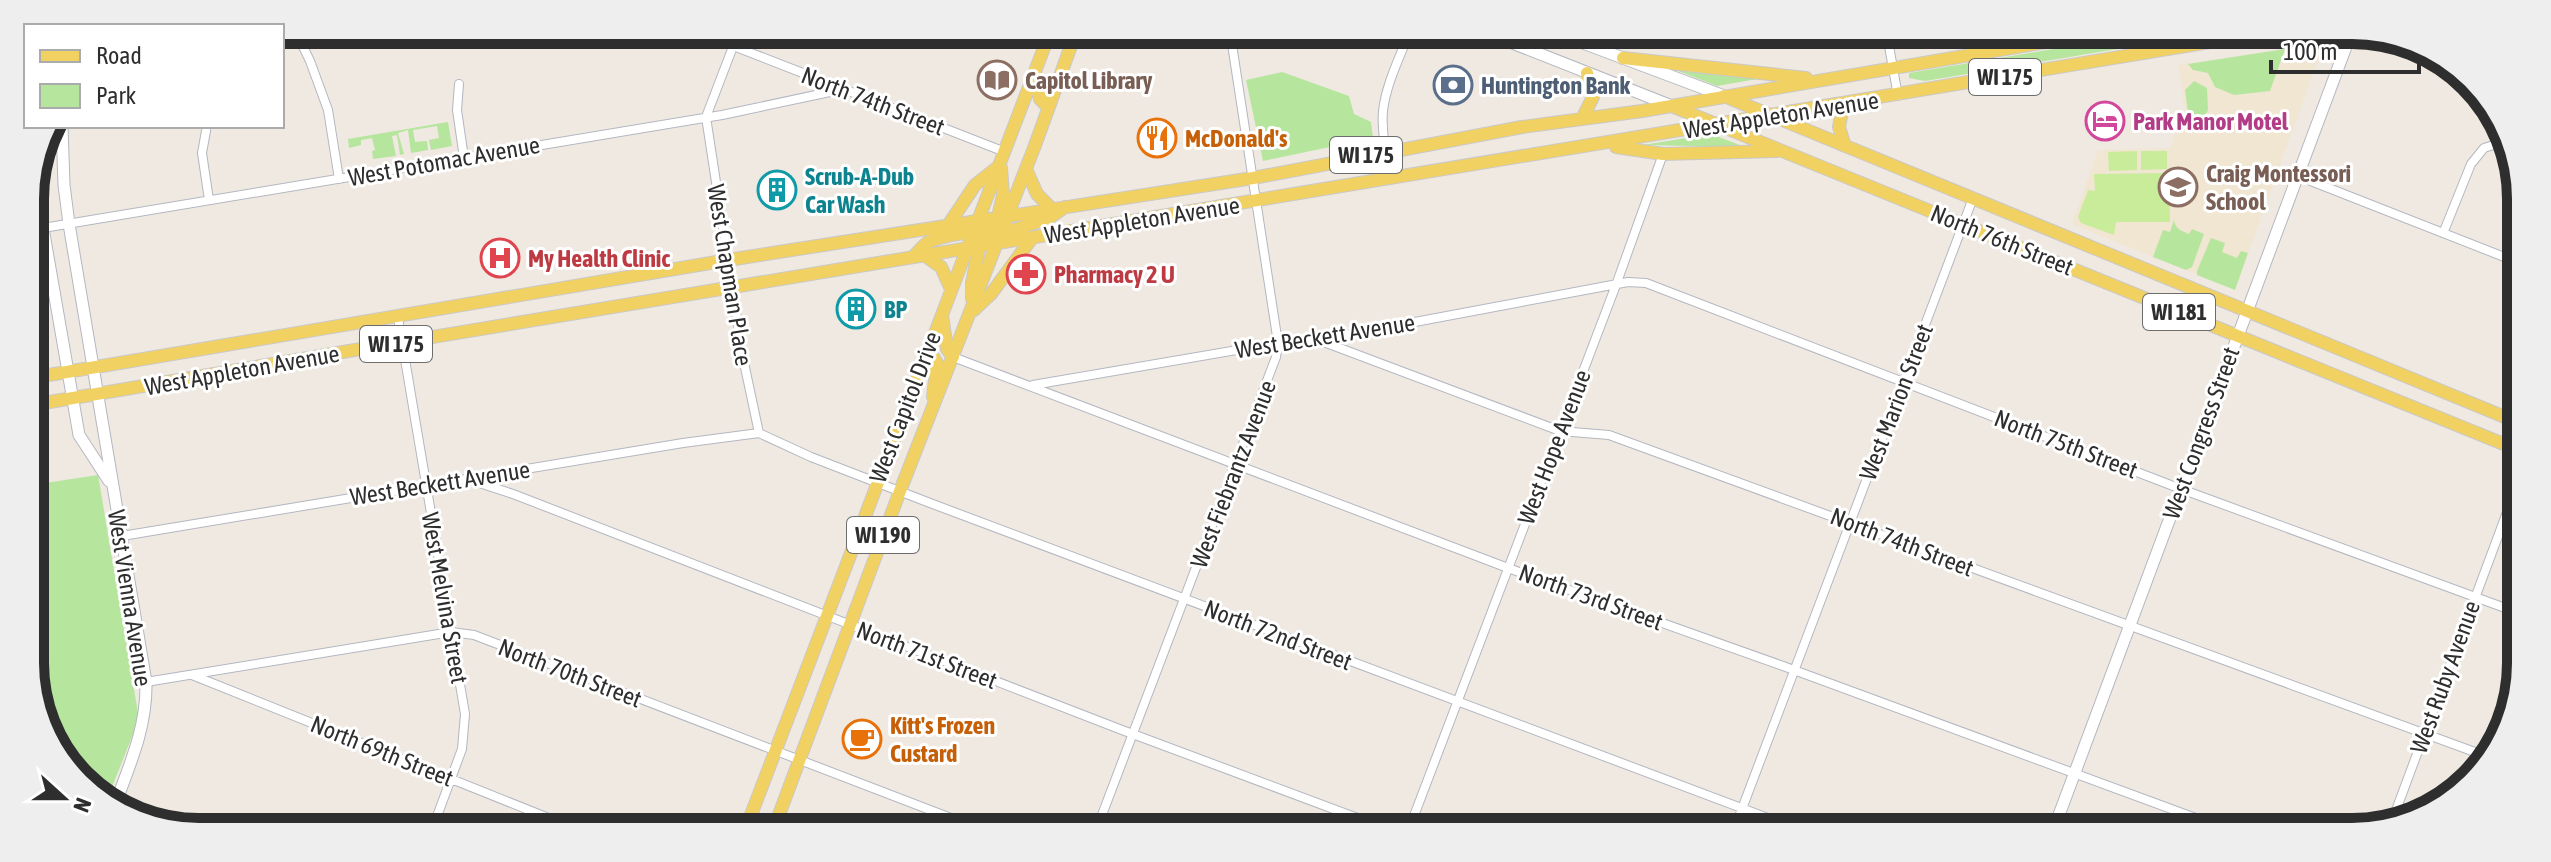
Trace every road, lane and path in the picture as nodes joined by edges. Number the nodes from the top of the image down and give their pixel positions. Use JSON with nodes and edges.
{"nodes":[{"id":1,"x":302,"y":44,"type":"edge"},
{"id":2,"x":728,"y":44,"type":"edge"},
{"id":3,"x":1046,"y":44,"type":"edge"},
{"id":4,"x":1072,"y":44,"type":"edge"},
{"id":5,"x":1232,"y":44,"type":"edge"},
{"id":6,"x":1405,"y":44,"type":"edge"},
{"id":7,"x":1514,"y":44,"type":"edge"},
{"id":8,"x":1586,"y":44,"type":"edge"},
{"id":9,"x":1889,"y":44,"type":"edge"},
{"id":10,"x":2036,"y":44,"type":"edge"},
{"id":11,"x":2200,"y":44,"type":"edge"},
{"id":12,"x":2347,"y":44,"type":"edge"},
{"id":13,"x":733,"y":46,"type":"junction"},
{"id":14,"x":1623,"y":58,"type":"junction"},
{"id":15,"x":1893,"y":69,"type":"junction"},
{"id":16,"x":1587,"y":73,"type":"junction"},
{"id":17,"x":1034,"y":75,"type":"junction"},
{"id":18,"x":1821,"y":80,"type":"junction"},
{"id":19,"x":459,"y":84,"type":"dead end"},
{"id":20,"x":844,"y":89,"type":"junction"},
{"id":21,"x":1724,"y":96,"type":"junction"},
{"id":22,"x":1898,"y":96,"type":"junction"},
{"id":23,"x":1672,"y":106,"type":"junction"},
{"id":24,"x":1843,"y":106,"type":"junction"},
{"id":25,"x":1048,"y":107,"type":"junction"},
{"id":26,"x":1770,"y":116,"type":"junction"},
{"id":27,"x":706,"y":117,"type":"junction"},
{"id":28,"x":1583,"y":117,"type":"junction"},
{"id":29,"x":1721,"y":126,"type":"junction"},
{"id":30,"x":61,"y":129,"type":"edge"},
{"id":31,"x":206,"y":131,"type":"dead end"},
{"id":32,"x":2497,"y":144,"type":"edge"},
{"id":33,"x":1601,"y":145,"type":"junction"},
{"id":34,"x":1845,"y":146,"type":"junction"},
{"id":35,"x":1386,"y":151,"type":"junction"},
{"id":36,"x":1781,"y":151,"type":"junction"},
{"id":37,"x":1663,"y":154,"type":"junction"},
{"id":38,"x":464,"y":158,"type":"junction"},
{"id":39,"x":1003,"y":159,"type":"junction"},
{"id":40,"x":1026,"y":169,"type":"junction"},
{"id":41,"x":2298,"y":176,"type":"junction"},
{"id":42,"x":1253,"y":178,"type":"junction"},
{"id":43,"x":339,"y":179,"type":"junction"},
{"id":44,"x":1392,"y":179,"type":"junction"},
{"id":45,"x":1973,"y":198,"type":"junction"},
{"id":46,"x":209,"y":200,"type":"junction"},
{"id":47,"x":1257,"y":201,"type":"junction"},
{"id":48,"x":1068,"y":205,"type":"junction"},
{"id":49,"x":1051,"y":208,"type":"junction"},
{"id":50,"x":69,"y":224,"type":"junction"},
{"id":51,"x":949,"y":224,"type":"junction"},
{"id":52,"x":1963,"y":225,"type":"junction"},
{"id":53,"x":1000,"y":227,"type":"junction"},
{"id":54,"x":44,"y":228,"type":"edge"},
{"id":55,"x":2444,"y":231,"type":"junction"},
{"id":56,"x":44,"y":234,"type":"edge"},
{"id":57,"x":977,"y":236,"type":"junction"},
{"id":58,"x":1032,"y":238,"type":"junction"},
{"id":59,"x":918,"y":256,"type":"junction"},
{"id":60,"x":2507,"y":258,"type":"edge"},
{"id":61,"x":728,"y":260,"type":"junction"},
{"id":62,"x":1616,"y":285,"type":"junction"},
{"id":63,"x":733,"y":288,"type":"junction"},
{"id":64,"x":951,"y":289,"type":"junction"},
{"id":65,"x":971,"y":310,"type":"junction"},
{"id":66,"x":942,"y":311,"type":"junction"},
{"id":67,"x":2247,"y":312,"type":"junction"},
{"id":68,"x":398,"y":318,"type":"junction"},
{"id":69,"x":2238,"y":336,"type":"junction"},
{"id":70,"x":1319,"y":340,"type":"junction"},
{"id":71,"x":402,"y":343,"type":"junction"},
{"id":72,"x":1278,"y":343,"type":"junction"},
{"id":73,"x":928,"y":348,"type":"junction"},
{"id":74,"x":953,"y":357,"type":"junction"},
{"id":75,"x":94,"y":367,"type":"junction"},
{"id":76,"x":67,"y":372,"type":"junction"},
{"id":77,"x":44,"y":376,"type":"edge"},
{"id":78,"x":1904,"y":381,"type":"junction"},
{"id":79,"x":1033,"y":385,"type":"junction"},
{"id":80,"x":98,"y":394,"type":"junction"},
{"id":81,"x":71,"y":398,"type":"junction"},
{"id":82,"x":44,"y":403,"type":"edge"},
{"id":83,"x":933,"y":408,"type":"junction"},
{"id":84,"x":2507,"y":418,"type":"edge"},
{"id":85,"x":1560,"y":431,"type":"junction"},
{"id":86,"x":759,"y":433,"type":"junction"},
{"id":87,"x":2507,"y":445,"type":"edge"},
{"id":88,"x":1237,"y":466,"type":"junction"},
{"id":89,"x":467,"y":479,"type":"junction"},
{"id":90,"x":877,"y":482,"type":"junction"},
{"id":91,"x":111,"y":484,"type":"junction"},
{"id":92,"x":425,"y":485,"type":"junction"},
{"id":93,"x":2181,"y":489,"type":"junction"},
{"id":94,"x":900,"y":491,"type":"junction"},
{"id":95,"x":2507,"y":512,"type":"edge"},
{"id":96,"x":1849,"y":522,"type":"junction"},
{"id":97,"x":122,"y":536,"type":"junction"},
{"id":98,"x":1508,"y":568,"type":"junction"},
{"id":99,"x":2475,"y":597,"type":"junction"},
{"id":100,"x":1185,"y":599,"type":"junction"},
{"id":101,"x":2507,"y":609,"type":"edge"},
{"id":102,"x":826,"y":616,"type":"junction"},
{"id":103,"x":849,"y":625,"type":"junction"},
{"id":104,"x":2130,"y":625,"type":"junction"},
{"id":105,"x":451,"y":632,"type":"junction"},
{"id":106,"x":1793,"y":670,"type":"junction"},
{"id":107,"x":191,"y":675,"type":"junction"},
{"id":108,"x":146,"y":682,"type":"junction"},
{"id":109,"x":1457,"y":702,"type":"junction"},
{"id":110,"x":1133,"y":734,"type":"junction"},
{"id":111,"x":2424,"y":734,"type":"junction"},
{"id":112,"x":775,"y":752,"type":"junction"},
{"id":113,"x":2478,"y":753,"type":"edge"},
{"id":114,"x":800,"y":762,"type":"junction"},
{"id":115,"x":2074,"y":774,"type":"junction"},
{"id":116,"x":452,"y":778,"type":"junction"},
{"id":117,"x":118,"y":795,"type":"edge"},
{"id":118,"x":1742,"y":808,"type":"junction"},
{"id":119,"x":2395,"y":812,"type":"edge"},
{"id":120,"x":436,"y":818,"type":"edge"},
{"id":121,"x":549,"y":818,"type":"edge"},
{"id":122,"x":750,"y":818,"type":"edge"},
{"id":123,"x":778,"y":818,"type":"edge"},
{"id":124,"x":950,"y":818,"type":"edge"},
{"id":125,"x":1101,"y":818,"type":"edge"},
{"id":126,"x":1358,"y":818,"type":"edge"},
{"id":127,"x":1413,"y":818,"type":"edge"},
{"id":128,"x":1738,"y":818,"type":"edge"},
{"id":129,"x":1768,"y":818,"type":"edge"},
{"id":130,"x":2058,"y":818,"type":"edge"},
{"id":131,"x":2195,"y":818,"type":"edge"}],
"edges":[{"from":1,"to":43,"type":"street"},
{"from":2,"to":13,"type":"street","name":"North 74th Street"},
{"from":3,"to":17,"type":"main road","name":"West Capitol Drive","number":"WI 190"},
{"from":4,"to":25,"type":"main road","name":"West Capitol Drive","number":"WI 190"},
{"from":5,"to":42,"type":"street"},
{"from":6,"to":35,"type":"street"},
{"from":7,"to":16,"type":"street","name":"North 76th Street","number":"WI 181"},
{"from":8,"to":14,"type":"street","name":"North 76th Street","number":"WI 181"},
{"from":9,"to":15,"type":"street"},
{"from":10,"to":15,"type":"main road","name":"West Appleton Avenue","number":"WI 175"},
{"from":11,"to":22,"type":"main road","name":"West Appleton Avenue","number":"WI 175"},
{"from":12,"to":41,"type":"street","name":"West Congress Street"},
{"from":13,"to":20,"type":"street","name":"North 74th Street"},
{"from":13,"to":27,"type":"street"},
{"from":14,"to":18,"type":"main road"},
{"from":14,"to":21,"type":"street","name":"North 76th Street","number":"WI 181"},
{"from":15,"to":18,"type":"main road","name":"West Appleton Avenue","number":"WI 175"},
{"from":15,"to":22,"type":"street"},
{"from":16,"to":23,"type":"street","name":"North 76th Street","number":"WI 181"},
{"from":16,"to":28,"type":"main road"},
{"from":17,"to":25,"type":"main road"},
{"from":17,"to":39,"type":"main road","name":"West Capitol Drive","number":"WI 190"},
{"from":18,"to":21,"type":"main road","name":"West Appleton Avenue","number":"WI 175"},
{"from":19,"to":38,"type":"street"},
{"from":20,"to":27,"type":"street","name":"West Potomac Avenue"},
{"from":20,"to":39,"type":"street","name":"North 74th Street"},
{"from":21,"to":23,"type":"main road","name":"West Appleton Avenue","number":"WI 175"},
{"from":21,"to":26,"type":"main road","name":"North 76th Street","number":"WI 181"},
{"from":22,"to":24,"type":"main road","name":"West Appleton Avenue","number":"WI 175"},
{"from":23,"to":28,"type":"main road","name":"West Appleton Avenue","number":"WI 175"},
{"from":23,"to":29,"type":"main road","name":"North 76th Street","number":"WI 181"},
{"from":24,"to":26,"type":"main road","name":"West Appleton Avenue","number":"WI 175"},
{"from":24,"to":34,"type":"main road"},
{"from":25,"to":40,"type":"main road","name":"West Capitol Drive","number":"WI 190"},
{"from":26,"to":29,"type":"main road","name":"West Appleton Avenue","number":"WI 175"},
{"from":26,"to":34,"type":"main road","name":"North 76th Street","number":"WI 181"},
{"from":27,"to":38,"type":"street","name":"West Potomac Avenue"},
{"from":27,"to":61,"type":"street","name":"West Chapman Place"},
{"from":28,"to":35,"type":"main road","name":"West Appleton Avenue","number":"WI 175"},
{"from":29,"to":33,"type":"main road","name":"West Appleton Avenue","number":"WI 175"},
{"from":29,"to":36,"type":"main road","name":"North 76th Street","number":"WI 181"},
{"from":30,"to":50,"type":"street","name":"West Vienna Avenue"},
{"from":31,"to":46,"type":"street"},
{"from":32,"to":55,"type":"street"},
{"from":33,"to":37,"type":"main road"},
{"from":33,"to":44,"type":"main road","name":"West Appleton Avenue","number":"WI 175"},
{"from":34,"to":45,"type":"main road","name":"North 76th Street","number":"WI 181"},
{"from":35,"to":42,"type":"main road","name":"West Appleton Avenue","number":"WI 175"},
{"from":35,"to":44,"type":"street"},
{"from":36,"to":37,"type":"main road"},
{"from":36,"to":52,"type":"main road","name":"North 76th Street","number":"WI 181"},
{"from":37,"to":62,"type":"street","name":"West Hope Avenue"},
{"from":38,"to":43,"type":"street","name":"West Potomac Avenue"},
{"from":39,"to":51,"type":"main road"},
{"from":39,"to":53,"type":"main road"},
{"from":39,"to":57,"type":"main road","name":"West Capitol Drive","number":"WI 190"},
{"from":40,"to":49,"type":"main road"},
{"from":40,"to":53,"type":"main road","name":"West Capitol Drive","number":"WI 190"},
{"from":41,"to":55,"type":"street"},
{"from":41,"to":67,"type":"street","name":"West Congress Street"},
{"from":42,"to":47,"type":"street"},
{"from":42,"to":48,"type":"main road","name":"West Appleton Avenue","number":"WI 175"},
{"from":43,"to":46,"type":"street","name":"West Potomac Avenue"},
{"from":44,"to":47,"type":"main road","name":"West Appleton Avenue","number":"WI 175"},
{"from":45,"to":52,"type":"street","name":"West Marion Street"},
{"from":45,"to":67,"type":"main road","name":"North 76th Street","number":"WI 181"},
{"from":46,"to":50,"type":"street","name":"West Potomac Avenue"},
{"from":47,"to":58,"type":"main road","name":"West Appleton Avenue","number":"WI 175"},
{"from":47,"to":72,"type":"street"},
{"from":48,"to":49,"type":"main road","name":"West Appleton Avenue","number":"WI 175"},
{"from":48,"to":53,"type":"main road"},
{"from":49,"to":53,"type":"main road","name":"West Appleton Avenue","number":"WI 175"},
{"from":50,"to":54,"type":"street","name":"West Potomac Avenue"},
{"from":50,"to":75,"type":"street","name":"West Vienna Avenue"},
{"from":51,"to":57,"type":"main road","name":"West Appleton Avenue","number":"WI 175"},
{"from":51,"to":61,"type":"main road","name":"West Appleton Avenue","number":"WI 175"},
{"from":52,"to":69,"type":"main road","name":"North 76th Street","number":"WI 181"},
{"from":52,"to":78,"type":"street","name":"West Marion Street"},
{"from":53,"to":57,"type":"main road","name":"West Appleton Avenue","number":"WI 175"},
{"from":53,"to":57,"type":"main road"},
{"from":53,"to":58,"type":"main road","name":"West Appleton Avenue","number":"WI 175"},
{"from":53,"to":65,"type":"main road","name":"West Capitol Drive","number":"WI 190"},
{"from":55,"to":60,"type":"street"},
{"from":56,"to":76,"type":"street","name":"West Vienna Avenue"},
{"from":57,"to":59,"type":"main road","name":"West Appleton Avenue","number":"WI 175"},
{"from":57,"to":64,"type":"main road","name":"West Capitol Drive","number":"WI 190"},
{"from":57,"to":65,"type":"main road"},
{"from":58,"to":65,"type":"main road"},
{"from":59,"to":63,"type":"main road","name":"West Appleton Avenue","number":"WI 175"},
{"from":59,"to":64,"type":"main road"},
{"from":61,"to":63,"type":"street","name":"West Chapman Place"},
{"from":61,"to":68,"type":"main road","name":"West Appleton Avenue","number":"WI 175"},
{"from":62,"to":70,"type":"street","name":"West Beckett Avenue"},
{"from":62,"to":78,"type":"street","name":"North 75th Street"},
{"from":62,"to":85,"type":"street","name":"West Hope Avenue"},
{"from":63,"to":71,"type":"main road","name":"West Appleton Avenue","number":"WI 175"},
{"from":63,"to":86,"type":"street","name":"West Chapman Place"},
{"from":64,"to":66,"type":"main road","name":"West Capitol Drive","number":"WI 190"},
{"from":65,"to":74,"type":"main road","name":"West Capitol Drive","number":"WI 190"},
{"from":66,"to":73,"type":"main road","name":"West Capitol Drive","number":"WI 190"},
{"from":66,"to":74,"type":"main road"},
{"from":67,"to":69,"type":"street","name":"West Congress Street"},
{"from":67,"to":84,"type":"main road","name":"North 76th Street","number":"WI 181"},
{"from":68,"to":71,"type":"street","name":"West Melvina Street"},
{"from":68,"to":75,"type":"main road","name":"West Appleton Avenue","number":"WI 175"},
{"from":69,"to":87,"type":"main road","name":"North 76th Street","number":"WI 181"},
{"from":69,"to":93,"type":"street","name":"West Congress Street"},
{"from":70,"to":72,"type":"street","name":"West Beckett Avenue"},
{"from":70,"to":85,"type":"street","name":"North 74th Street"},
{"from":71,"to":80,"type":"main road","name":"West Appleton Avenue","number":"WI 175"},
{"from":71,"to":92,"type":"street","name":"West Melvina Street"},
{"from":72,"to":79,"type":"street","name":"West Beckett Avenue"},
{"from":72,"to":88,"type":"street","name":"West Fiebrantz Avenue"},
{"from":73,"to":83,"type":"main road"},
{"from":73,"to":90,"type":"main road","name":"West Capitol Drive","number":"WI 190"},
{"from":74,"to":79,"type":"street","name":"North 73rd Street"},
{"from":74,"to":83,"type":"main road","name":"West Capitol Drive","number":"WI 190"},
{"from":75,"to":76,"type":"main road","name":"West Appleton Avenue","number":"WI 175"},
{"from":75,"to":80,"type":"street","name":"West Vienna Avenue"},
{"from":76,"to":77,"type":"main road","name":"West Appleton Avenue","number":"WI 175"},
{"from":76,"to":81,"type":"street","name":"West Vienna Avenue"},
{"from":78,"to":93,"type":"street","name":"North 75th Street"},
{"from":78,"to":96,"type":"street","name":"West Marion Street"},
{"from":79,"to":88,"type":"street","name":"North 73rd Street"},
{"from":80,"to":81,"type":"main road","name":"West Appleton Avenue","number":"WI 175"},
{"from":80,"to":91,"type":"street","name":"West Vienna Avenue"},
{"from":81,"to":82,"type":"main road","name":"West Appleton Avenue","number":"WI 175"},
{"from":81,"to":91,"type":"street","name":"West Vienna Avenue"},
{"from":83,"to":94,"type":"main road","name":"West Capitol Drive","number":"WI 190"},
{"from":85,"to":96,"type":"street","name":"North 74th Street"},
{"from":85,"to":98,"type":"street","name":"West Hope Avenue"},
{"from":86,"to":89,"type":"street","name":"West Beckett Avenue"},
{"from":86,"to":90,"type":"street","name":"North 72nd Street"},
{"from":88,"to":98,"type":"street","name":"North 73rd Street"},
{"from":88,"to":100,"type":"street","name":"West Fiebrantz Avenue"},
{"from":89,"to":92,"type":"street","name":"West Beckett Avenue"},
{"from":89,"to":102,"type":"street","name":"North 71st Street"},
{"from":90,"to":94,"type":"street","name":"North 72nd Street"},
{"from":90,"to":102,"type":"main road","name":"West Capitol Drive","number":"WI 190"},
{"from":91,"to":97,"type":"street","name":"West Vienna Avenue"},
{"from":92,"to":97,"type":"street","name":"West Beckett Avenue"},
{"from":92,"to":105,"type":"street","name":"West Melvina Street"},
{"from":93,"to":99,"type":"street","name":"North 75th Street"},
{"from":93,"to":104,"type":"street","name":"West Congress Street"},
{"from":94,"to":100,"type":"street","name":"North 72nd Street"},
{"from":94,"to":103,"type":"main road","name":"West Capitol Drive","number":"WI 190"},
{"from":95,"to":99,"type":"street","name":"West Ruby Avenue"},
{"from":96,"to":104,"type":"street","name":"North 74th Street"},
{"from":96,"to":106,"type":"street","name":"West Marion Street"},
{"from":97,"to":108,"type":"street","name":"West Vienna Avenue"},
{"from":98,"to":106,"type":"street","name":"North 73rd Street"},
{"from":98,"to":109,"type":"street","name":"West Hope Avenue"},
{"from":99,"to":101,"type":"street","name":"North 75th Street"},
{"from":99,"to":111,"type":"street","name":"West Ruby Avenue"},
{"from":100,"to":109,"type":"street","name":"North 72nd Street"},
{"from":100,"to":110,"type":"street","name":"West Fiebrantz Avenue"},
{"from":102,"to":103,"type":"street","name":"North 71st Street"},
{"from":102,"to":112,"type":"main road","name":"West Capitol Drive","number":"WI 190"},
{"from":103,"to":110,"type":"street","name":"North 71st Street"},
{"from":103,"to":114,"type":"main road","name":"West Capitol Drive","number":"WI 190"},
{"from":104,"to":111,"type":"street","name":"North 74th Street"},
{"from":104,"to":115,"type":"street","name":"West Congress Street"},
{"from":105,"to":107,"type":"street","name":"North 70th Street"},
{"from":105,"to":112,"type":"street","name":"North 70th Street"},
{"from":105,"to":116,"type":"street","name":"West Melvina Street"},
{"from":106,"to":115,"type":"street","name":"North 73rd Street"},
{"from":106,"to":118,"type":"street","name":"West Marion Street"},
{"from":107,"to":108,"type":"street","name":"North 70th Street"},
{"from":107,"to":116,"type":"street","name":"North 69th Street"},
{"from":108,"to":117,"type":"street","name":"West Vienna Avenue"},
{"from":109,"to":118,"type":"street","name":"North 72nd Street"},
{"from":109,"to":127,"type":"street","name":"West Hope Avenue"},
{"from":110,"to":125,"type":"street","name":"West Fiebrantz Avenue"},
{"from":110,"to":126,"type":"street","name":"North 71st Street"},
{"from":111,"to":113,"type":"street","name":"North 74th Street"},
{"from":111,"to":119,"type":"street","name":"West Ruby Avenue"},
{"from":112,"to":114,"type":"street","name":"North 70th Street"},
{"from":112,"to":122,"type":"main road","name":"West Capitol Drive","number":"WI 190"},
{"from":114,"to":123,"type":"main road","name":"West Capitol Drive","number":"WI 190"},
{"from":114,"to":124,"type":"street","name":"North 70th Street"},
{"from":115,"to":130,"type":"street","name":"West Congress Street"},
{"from":115,"to":131,"type":"street","name":"North 73rd Street"},
{"from":116,"to":120,"type":"street","name":"West Melvina Street"},
{"from":116,"to":121,"type":"street","name":"North 69th Street"},
{"from":118,"to":128,"type":"street","name":"West Marion Street"},
{"from":118,"to":129,"type":"street","name":"North 72nd Street"}]}
